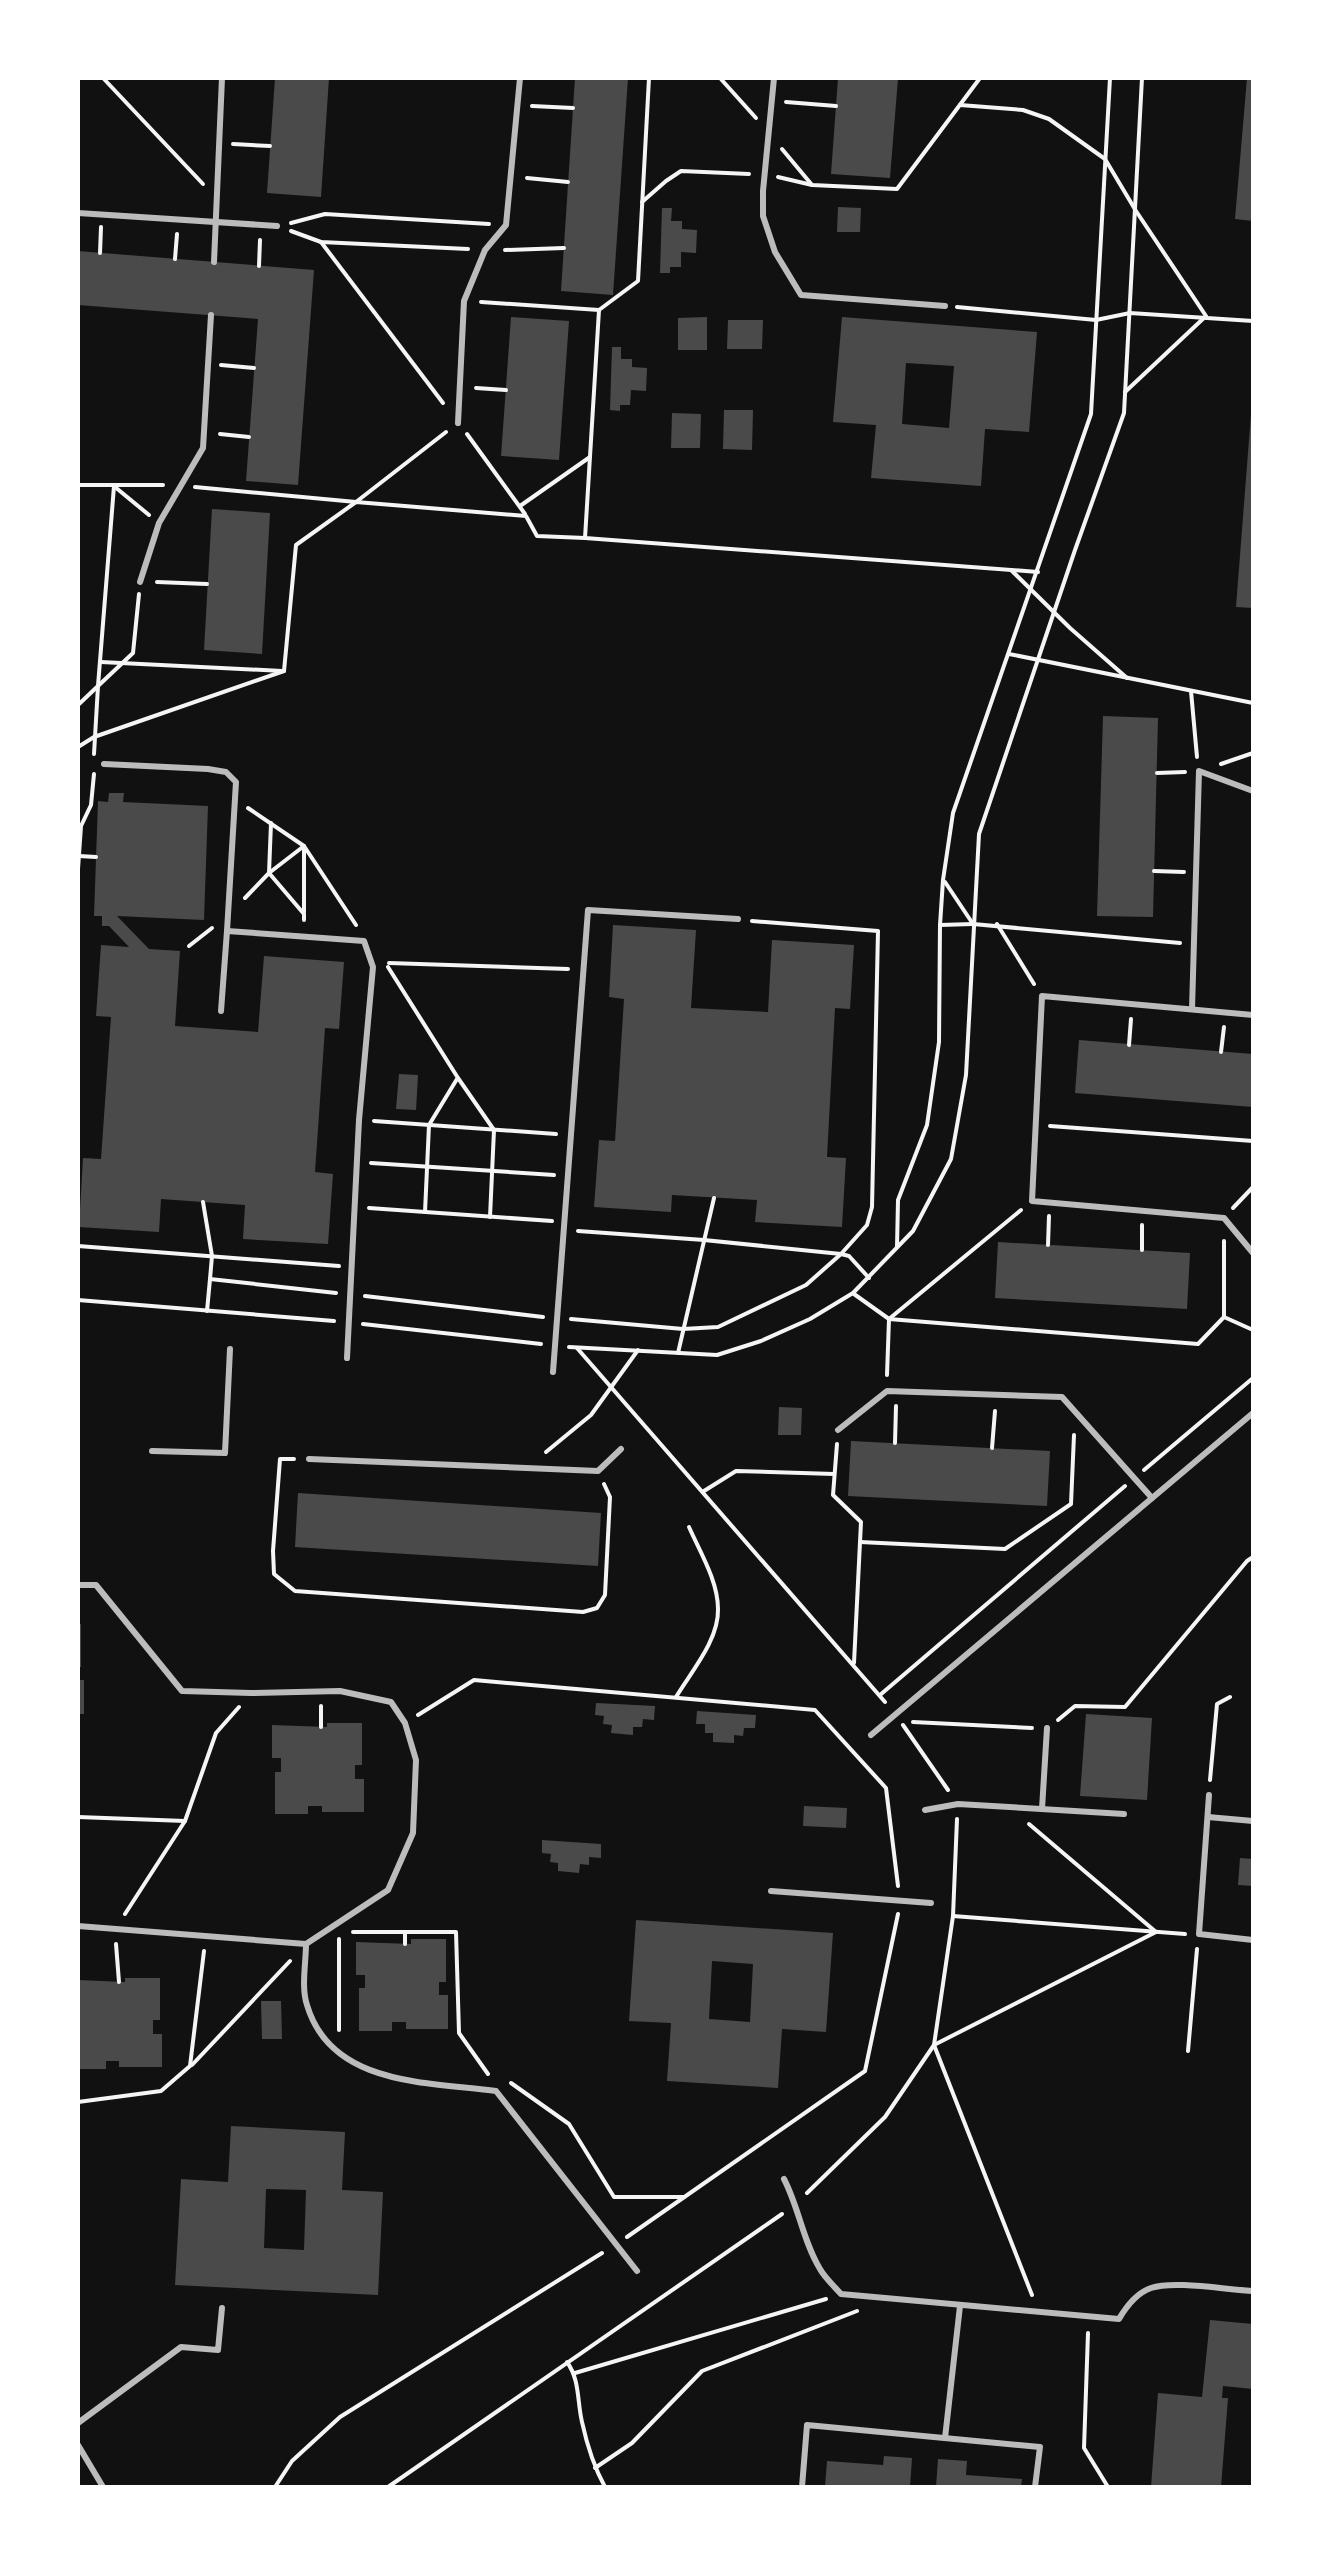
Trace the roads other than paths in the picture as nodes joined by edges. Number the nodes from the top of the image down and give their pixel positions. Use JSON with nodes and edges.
{"nodes":[{"id":1,"x":222,"y":78,"type":"edge"},
{"id":2,"x":520,"y":78,"type":"edge"},
{"id":3,"x":774,"y":78,"type":"edge"},
{"id":4,"x":78,"y":213,"type":"edge"},
{"id":5,"x":217,"y":221,"type":"junction"},
{"id":6,"x":277,"y":226,"type":"road end"},
{"id":7,"x":214,"y":262,"type":"dead end"},
{"id":8,"x":945,"y":306,"type":"road end"},
{"id":9,"x":211,"y":315,"type":"dead end"},
{"id":10,"x":458,"y":423,"type":"road end"},
{"id":11,"x":140,"y":582,"type":"road end"},
{"id":12,"x":104,"y":764,"type":"road end"},
{"id":13,"x":1253,"y":791,"type":"edge"},
{"id":14,"x":738,"y":919,"type":"road end"},
{"id":15,"x":227,"y":931,"type":"junction"},
{"id":16,"x":1192,"y":1009,"type":"junction"},
{"id":17,"x":221,"y":1011,"type":"dead end"},
{"id":18,"x":1253,"y":1015,"type":"edge"},
{"id":19,"x":1253,"y":1253,"type":"edge"},
{"id":20,"x":230,"y":1349,"type":"dead end"},
{"id":21,"x":347,"y":1358,"type":"dead end"},
{"id":22,"x":553,"y":1372,"type":"dead end"},
{"id":23,"x":1253,"y":1413,"type":"edge"},
{"id":24,"x":838,"y":1430,"type":"road end"},
{"id":25,"x":621,"y":1449,"type":"dead end"},
{"id":26,"x":152,"y":1451,"type":"dead end"},
{"id":27,"x":309,"y":1459,"type":"road end"},
{"id":28,"x":1152,"y":1498,"type":"junction"},
{"id":29,"x":78,"y":1585,"type":"edge"},
{"id":30,"x":1047,"y":1728,"type":"road end"},
{"id":31,"x":871,"y":1735,"type":"dead end"},
{"id":32,"x":1209,"y":1795,"type":"road end"},
{"id":33,"x":1042,"y":1809,"type":"junction"},
{"id":34,"x":925,"y":1810,"type":"dead end"},
{"id":35,"x":1124,"y":1814,"type":"dead end"},
{"id":36,"x":1208,"y":1817,"type":"junction"},
{"id":37,"x":1253,"y":1821,"type":"edge"},
{"id":38,"x":771,"y":1891,"type":"dead end"},
{"id":39,"x":931,"y":1903,"type":"dead end"},
{"id":40,"x":78,"y":1926,"type":"edge"},
{"id":41,"x":1253,"y":1940,"type":"edge"},
{"id":42,"x":306,"y":1944,"type":"junction"},
{"id":43,"x":784,"y":2179,"type":"dead end"},
{"id":44,"x":637,"y":2271,"type":"dead end"},
{"id":45,"x":1253,"y":2291,"type":"edge"},
{"id":46,"x":960,"y":2306,"type":"junction"},
{"id":47,"x":222,"y":2308,"type":"dead end"},
{"id":48,"x":78,"y":2423,"type":"edge"},
{"id":49,"x":945,"y":2438,"type":"junction"},
{"id":50,"x":78,"y":2445,"type":"edge"},
{"id":51,"x":103,"y":2487,"type":"edge"},
{"id":52,"x":802,"y":2487,"type":"edge"},
{"id":53,"x":1035,"y":2487,"type":"edge"}],
"edges":[{"from":1,"to":5,"type":"lane"},
{"from":2,"to":10,"type":"lane"},
{"from":3,"to":8,"type":"lane"},
{"from":4,"to":5,"type":"lane"},
{"from":5,"to":6,"type":"lane"},
{"from":5,"to":7,"type":"lane"},
{"from":9,"to":11,"type":"lane"},
{"from":12,"to":15,"type":"lane"},
{"from":13,"to":16,"type":"lane"},
{"from":14,"to":22,"type":"lane"},
{"from":15,"to":17,"type":"lane"},
{"from":15,"to":21,"type":"lane"},
{"from":16,"to":18,"type":"lane"},
{"from":16,"to":19,"type":"lane"},
{"from":20,"to":26,"type":"lane"},
{"from":23,"to":28,"type":"lane"},
{"from":24,"to":28,"type":"lane"},
{"from":25,"to":27,"type":"lane"},
{"from":28,"to":31,"type":"lane"},
{"from":29,"to":42,"type":"lane"},
{"from":30,"to":33,"type":"lane"},
{"from":32,"to":36,"type":"lane"},
{"from":33,"to":34,"type":"lane"},
{"from":33,"to":35,"type":"lane"},
{"from":36,"to":37,"type":"lane"},
{"from":36,"to":41,"type":"lane"},
{"from":38,"to":39,"type":"lane"},
{"from":40,"to":42,"type":"lane"},
{"from":42,"to":44,"type":"lane"},
{"from":43,"to":46,"type":"lane"},
{"from":45,"to":46,"type":"lane"},
{"from":46,"to":49,"type":"lane"},
{"from":47,"to":48,"type":"lane"},
{"from":49,"to":52,"type":"lane"},
{"from":49,"to":53,"type":"lane"},
{"from":50,"to":51,"type":"lane"}]}
